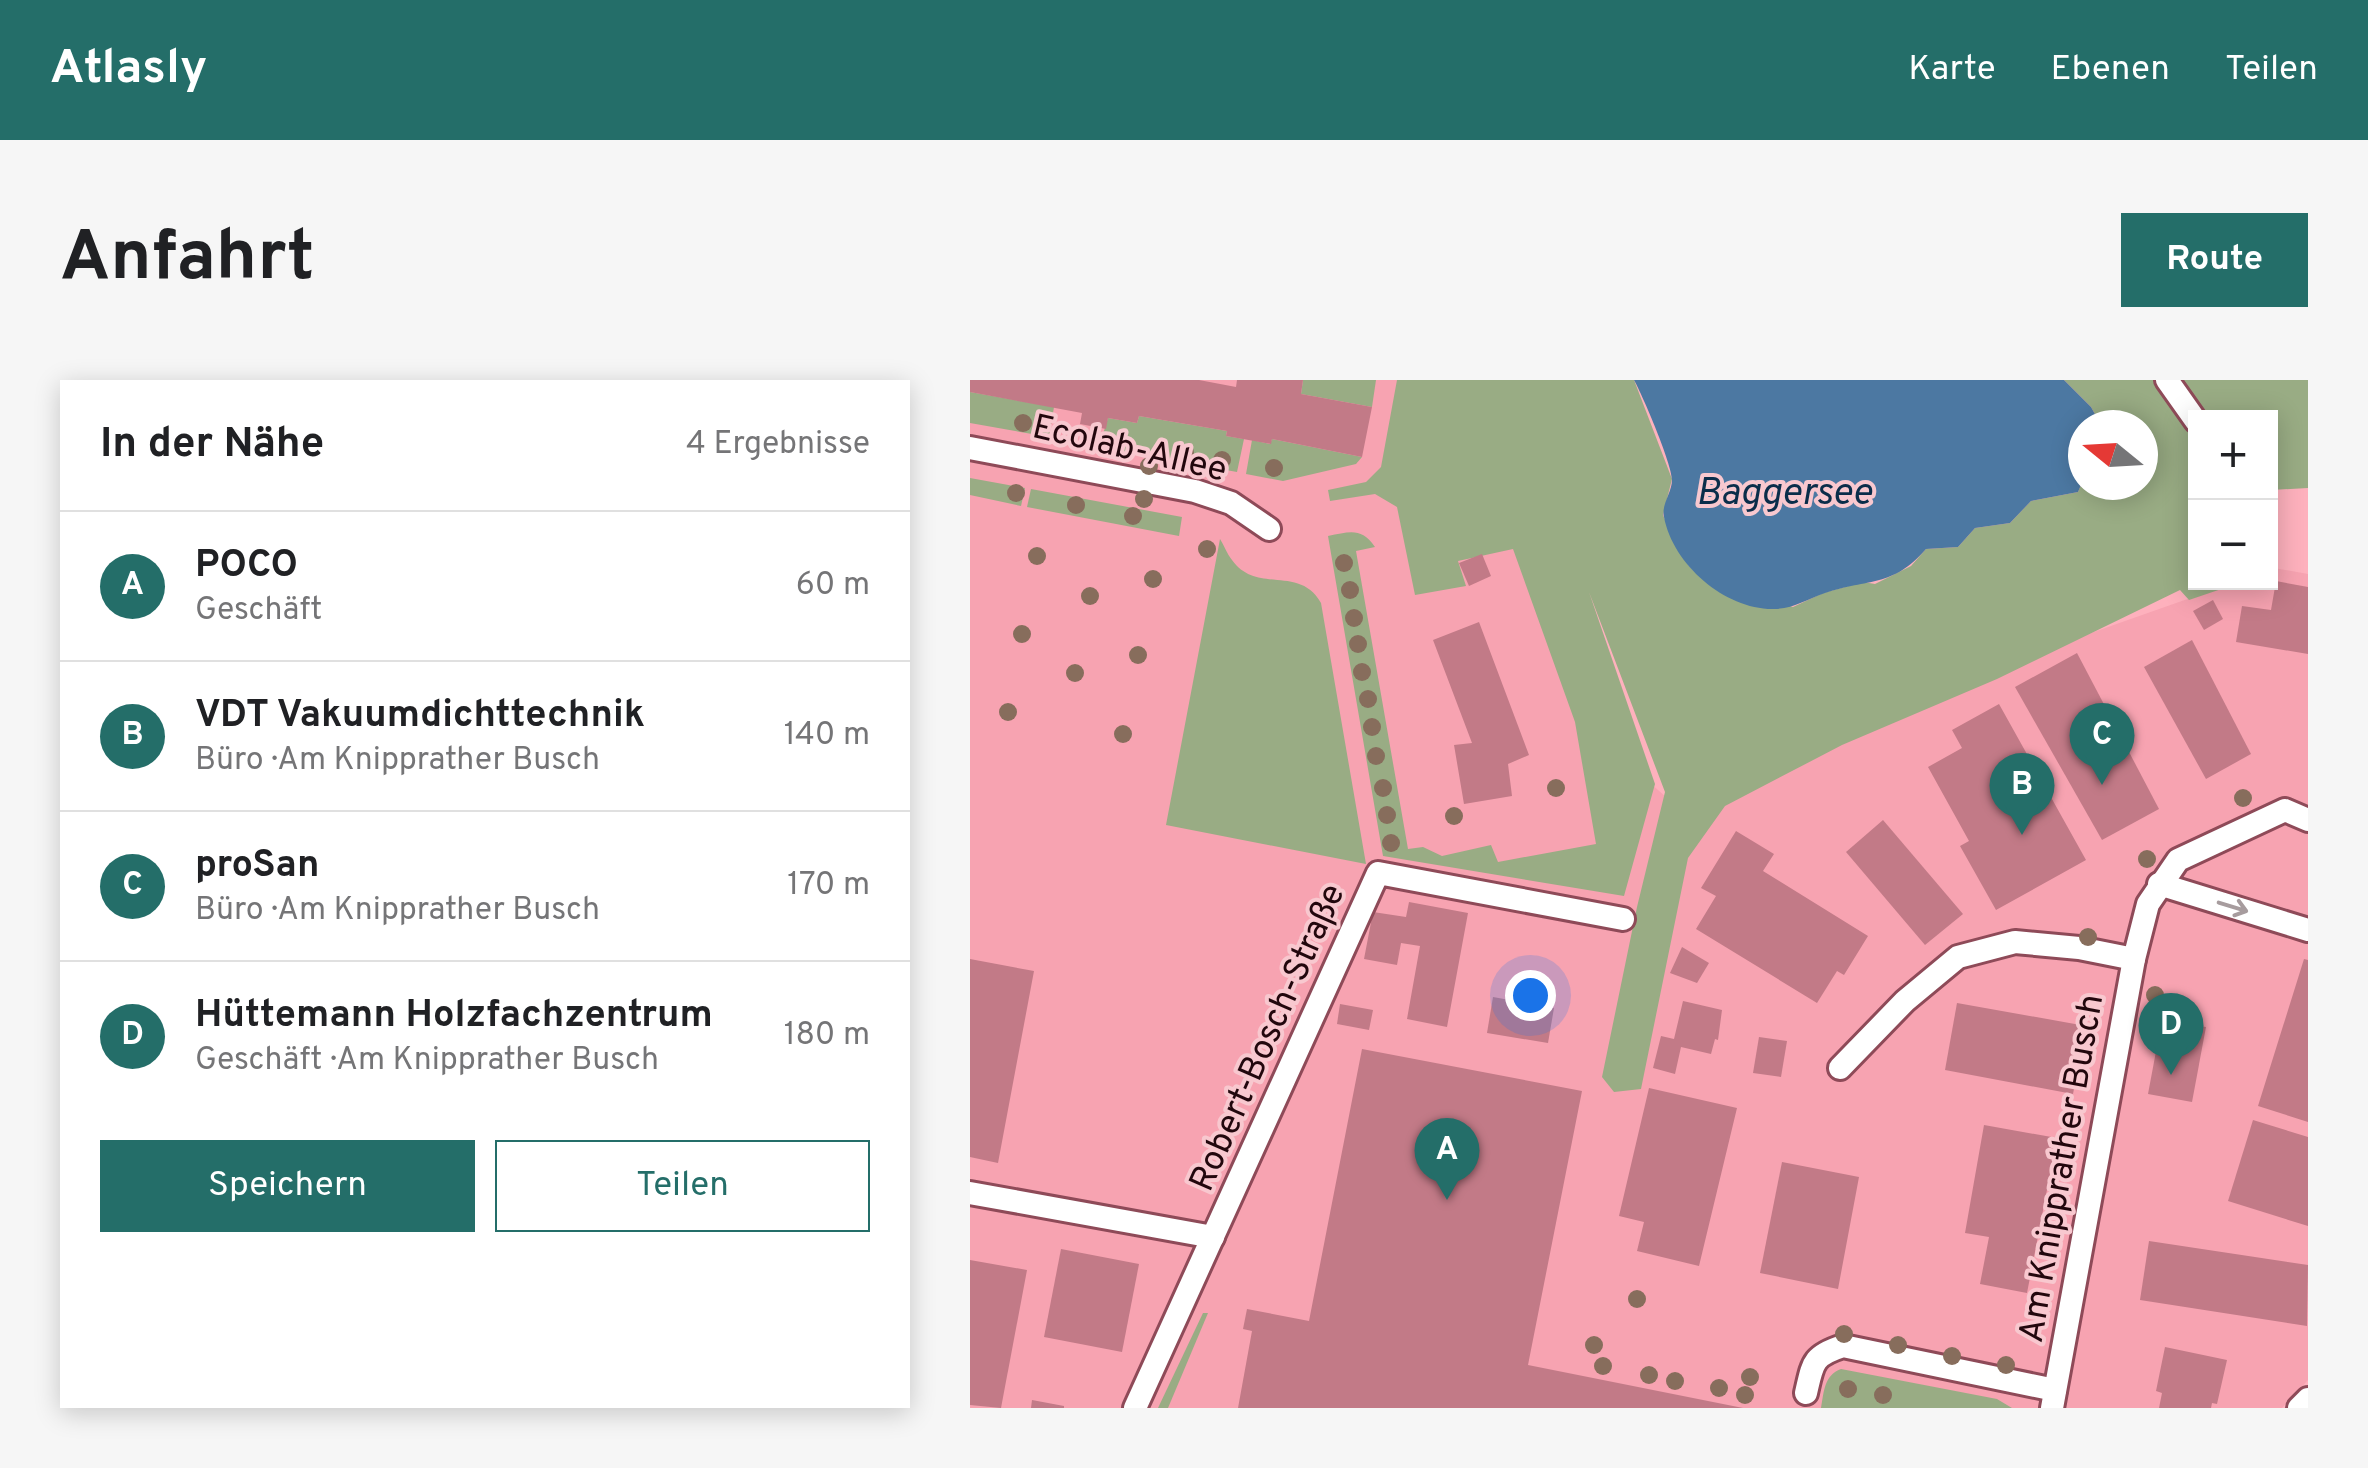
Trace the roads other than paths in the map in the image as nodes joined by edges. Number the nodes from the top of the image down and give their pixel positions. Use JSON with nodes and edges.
{"nodes":[{"id":1,"x":2168,"y":380,"type":"edge"},
{"id":2,"x":2188,"y":410,"type":"edge"},
{"id":3,"x":970,"y":448,"type":"edge"},
{"id":4,"x":1270,"y":529,"type":"dead end"},
{"id":5,"x":2308,"y":820,"type":"edge"},
{"id":6,"x":2159,"y":884,"type":"junction"},
{"id":7,"x":1622,"y":919,"type":"dead end"},
{"id":8,"x":2308,"y":930,"type":"edge"},
{"id":9,"x":2134,"y":959,"type":"junction"},
{"id":10,"x":1840,"y":1068,"type":"dead end"},
{"id":11,"x":970,"y":1193,"type":"edge"},
{"id":12,"x":1214,"y":1237,"type":"junction"},
{"id":13,"x":1806,"y":1393,"type":"dead end"},
{"id":14,"x":2053,"y":1399,"type":"edge"},
{"id":15,"x":2308,"y":1399,"type":"edge"},
{"id":16,"x":1135,"y":1408,"type":"edge"},
{"id":17,"x":2299,"y":1408,"type":"edge"}],
"edges":[{"from":1,"to":2,"type":"street"},
{"from":3,"to":4,"type":"street","name":"Ecolab-Allee"},
{"from":5,"to":6,"type":"street","name":"Am Knipprather Busch"},
{"from":6,"to":8,"type":"street","one_way":true},
{"from":6,"to":9,"type":"street","name":"Am Knipprather Busch"},
{"from":7,"to":12,"type":"street","name":"Robert-Bosch-Straße"},
{"from":9,"to":10,"type":"street","name":"Am Knipprather Busch"},
{"from":9,"to":14,"type":"street","name":"Am Knipprather Busch"},
{"from":11,"to":12,"type":"street","name":"Robert-Bosch-Straße"},
{"from":12,"to":16,"type":"street","name":"Robert-Bosch-Straße"},
{"from":13,"to":14,"type":"street","name":"Am Knipprather Busch"},
{"from":15,"to":17,"type":"street"}]}
